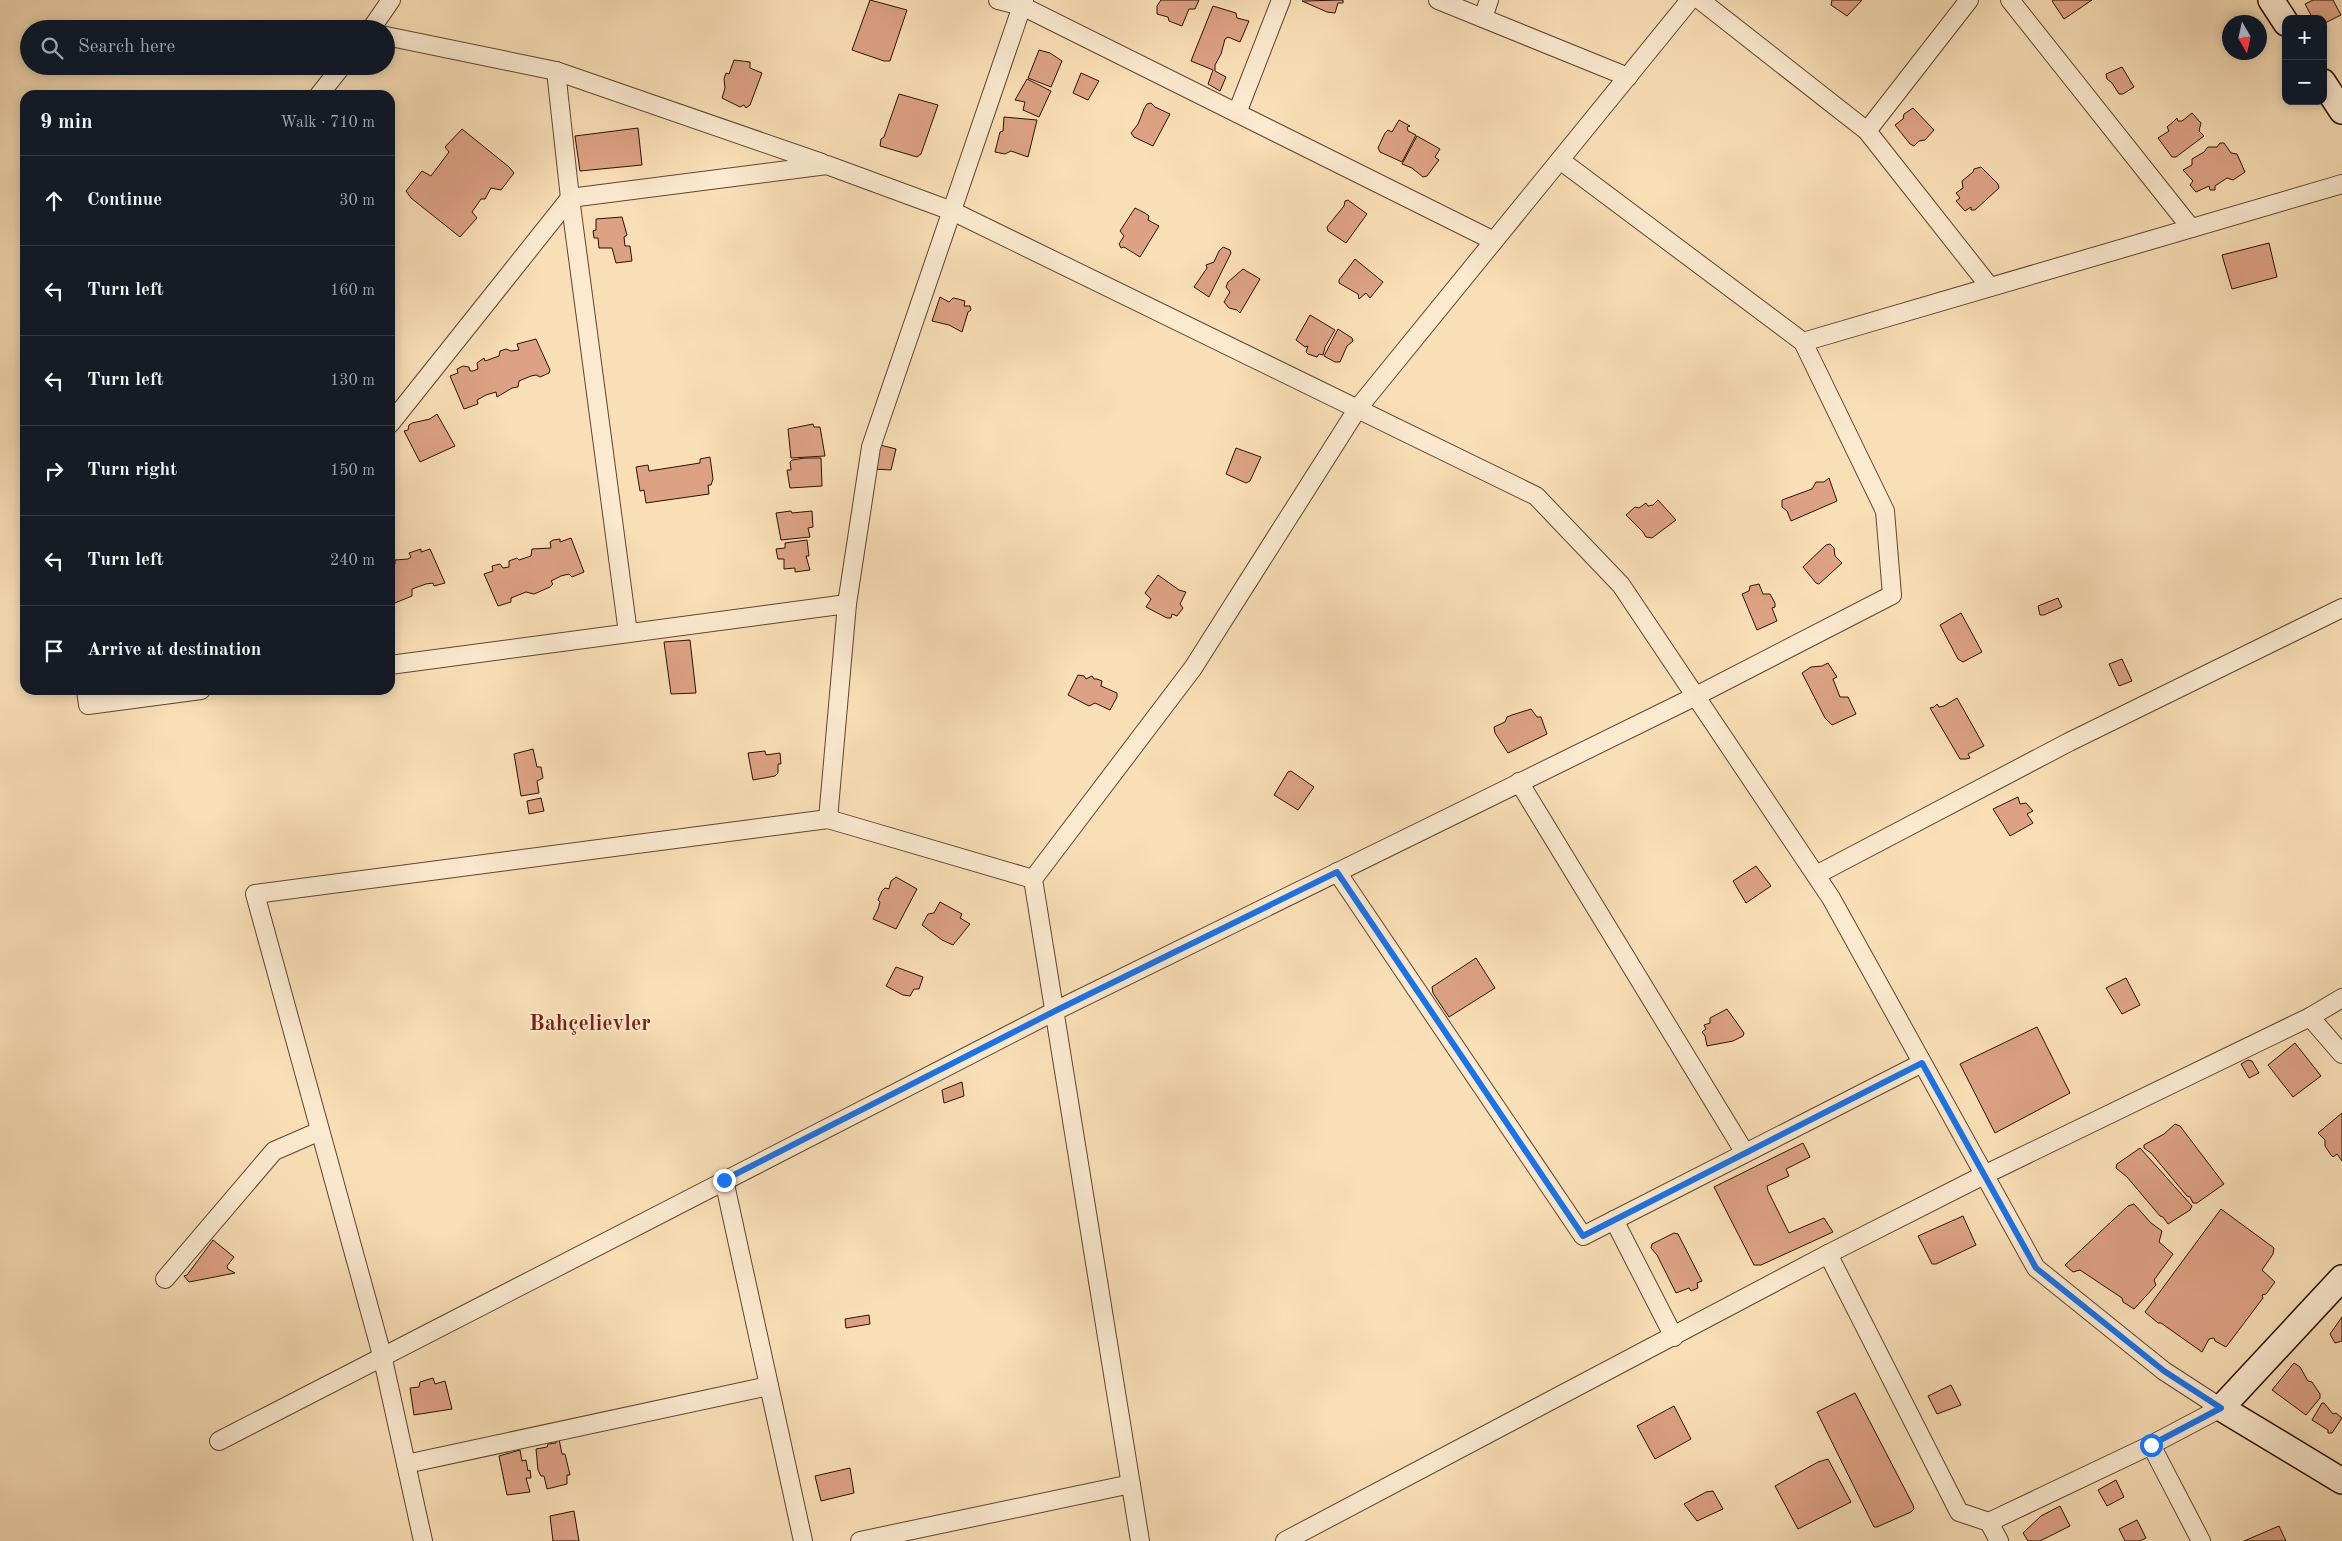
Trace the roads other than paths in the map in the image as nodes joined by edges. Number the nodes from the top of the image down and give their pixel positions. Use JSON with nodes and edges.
{"nodes":[{"id":1,"x":391,"y":0,"type":"edge"},
{"id":2,"x":998,"y":0,"type":"edge"},
{"id":3,"x":1282,"y":0,"type":"edge"},
{"id":4,"x":1438,"y":0,"type":"edge"},
{"id":5,"x":1489,"y":0,"type":"edge"},
{"id":6,"x":1690,"y":0,"type":"edge"},
{"id":7,"x":1700,"y":0,"type":"edge"},
{"id":8,"x":1969,"y":0,"type":"edge"},
{"id":9,"x":2010,"y":0,"type":"edge"},
{"id":10,"x":2271,"y":0,"type":"edge"},
{"id":11,"x":1023,"y":3,"type":"edge"},
{"id":12,"x":1483,"y":18,"type":"junction"},
{"id":13,"x":2282,"y":18,"type":"edge"},
{"id":14,"x":378,"y":20,"type":"edge"},
{"id":15,"x":395,"y":38,"type":"edge"},
{"id":16,"x":556,"y":71,"type":"junction"},
{"id":17,"x":335,"y":75,"type":"edge"},
{"id":18,"x":1628,"y":77,"type":"junction"},
{"id":19,"x":2327,"y":88,"type":"edge"},
{"id":20,"x":323,"y":90,"type":"edge"},
{"id":21,"x":2342,"y":111,"type":"edge"},
{"id":22,"x":1237,"y":113,"type":"junction"},
{"id":23,"x":1868,"y":131,"type":"junction"},
{"id":24,"x":1560,"y":160,"type":"junction"},
{"id":25,"x":827,"y":164,"type":"junction"},
{"id":26,"x":2342,"y":184,"type":"edge"},
{"id":27,"x":570,"y":198,"type":"junction"},
{"id":28,"x":952,"y":211,"type":"junction"},
{"id":29,"x":2191,"y":228,"type":"junction"},
{"id":30,"x":1494,"y":241,"type":"junction"},
{"id":31,"x":1990,"y":287,"type":"junction"},
{"id":32,"x":1803,"y":342,"type":"junction"},
{"id":33,"x":1358,"y":408,"type":"junction"},
{"id":34,"x":395,"y":418,"type":"edge"},
{"id":35,"x":847,"y":604,"type":"junction"},
{"id":36,"x":2342,"y":608,"type":"edge"},
{"id":37,"x":628,"y":633,"type":"junction"},
{"id":38,"x":395,"y":664,"type":"edge"},
{"id":39,"x":87,"y":695,"type":"edge"},
{"id":40,"x":164,"y":695,"type":"edge"},
{"id":41,"x":1696,"y":696,"type":"junction"},
{"id":42,"x":1519,"y":782,"type":"junction"},
{"id":43,"x":828,"y":819,"type":"junction"},
{"id":44,"x":1337,"y":872,"type":"junction"},
{"id":45,"x":1816,"y":875,"type":"junction"},
{"id":46,"x":1034,"y":879,"type":"junction"},
{"id":47,"x":2342,"y":998,"type":"edge"},
{"id":48,"x":1055,"y":1011,"type":"junction"},
{"id":49,"x":2310,"y":1017,"type":"junction"},
{"id":50,"x":2342,"y":1054,"type":"edge"},
{"id":51,"x":1922,"y":1063,"type":"junction"},
{"id":52,"x":320,"y":1131,"type":"junction"},
{"id":53,"x":1745,"y":1153,"type":"junction"},
{"id":54,"x":1984,"y":1175,"type":"junction"},
{"id":55,"x":724,"y":1180,"type":"junction"},
{"id":56,"x":1614,"y":1220,"type":"junction"},
{"id":57,"x":1828,"y":1254,"type":"junction"},
{"id":58,"x":2342,"y":1278,"type":"edge"},
{"id":59,"x":165,"y":1279,"type":"dead end"},
{"id":60,"x":1674,"y":1337,"type":"junction"},
{"id":61,"x":382,"y":1355,"type":"junction"},
{"id":62,"x":769,"y":1386,"type":"junction"},
{"id":63,"x":2221,"y":1408,"type":"junction"},
{"id":64,"x":220,"y":1441,"type":"dead end"},
{"id":65,"x":2151,"y":1445,"type":"junction"},
{"id":66,"x":406,"y":1464,"type":"junction"},
{"id":67,"x":2342,"y":1481,"type":"edge"},
{"id":68,"x":1131,"y":1484,"type":"junction"},
{"id":69,"x":1989,"y":1522,"type":"junction"},
{"id":70,"x":423,"y":1541,"type":"edge"},
{"id":71,"x":803,"y":1541,"type":"edge"},
{"id":72,"x":860,"y":1541,"type":"edge"},
{"id":73,"x":1140,"y":1541,"type":"edge"},
{"id":74,"x":1285,"y":1541,"type":"edge"},
{"id":75,"x":1999,"y":1541,"type":"edge"},
{"id":76,"x":2201,"y":1541,"type":"edge"}],
"edges":[{"from":1,"to":14,"type":"street"},
{"from":2,"to":11,"type":"street"},
{"from":3,"to":22,"type":"street"},
{"from":4,"to":12,"type":"street"},
{"from":5,"to":12,"type":"street"},
{"from":6,"to":18,"type":"street"},
{"from":7,"to":23,"type":"street"},
{"from":8,"to":23,"type":"street"},
{"from":9,"to":29,"type":"street"},
{"from":10,"to":13,"type":"street"},
{"from":11,"to":22,"type":"street"},
{"from":11,"to":28,"type":"street"},
{"from":12,"to":18,"type":"street"},
{"from":15,"to":16,"type":"street"},
{"from":16,"to":25,"type":"street"},
{"from":16,"to":27,"type":"street"},
{"from":17,"to":20,"type":"street"},
{"from":18,"to":24,"type":"street"},
{"from":19,"to":21,"type":"street"},
{"from":22,"to":30,"type":"street"},
{"from":23,"to":31,"type":"street"},
{"from":24,"to":30,"type":"street"},
{"from":24,"to":32,"type":"street"},
{"from":25,"to":27,"type":"street"},
{"from":25,"to":28,"type":"street"},
{"from":26,"to":29,"type":"street"},
{"from":27,"to":34,"type":"street"},
{"from":27,"to":37,"type":"street"},
{"from":28,"to":33,"type":"street"},
{"from":28,"to":35,"type":"street"},
{"from":29,"to":31,"type":"street"},
{"from":30,"to":33,"type":"street"},
{"from":31,"to":32,"type":"street"},
{"from":32,"to":41,"type":"street"},
{"from":33,"to":41,"type":"street"},
{"from":33,"to":46,"type":"street"},
{"from":35,"to":37,"type":"street"},
{"from":35,"to":43,"type":"street"},
{"from":36,"to":45,"type":"street"},
{"from":37,"to":38,"type":"street"},
{"from":39,"to":40,"type":"street"},
{"from":41,"to":42,"type":"street"},
{"from":41,"to":45,"type":"street"},
{"from":42,"to":44,"type":"street"},
{"from":42,"to":53,"type":"street"},
{"from":43,"to":46,"type":"street"},
{"from":43,"to":52,"type":"street"},
{"from":44,"to":48,"type":"street"},
{"from":44,"to":56,"type":"street"},
{"from":45,"to":51,"type":"street"},
{"from":46,"to":48,"type":"street"},
{"from":47,"to":49,"type":"street"},
{"from":48,"to":55,"type":"street"},
{"from":48,"to":68,"type":"street"},
{"from":49,"to":50,"type":"street"},
{"from":49,"to":54,"type":"street"},
{"from":51,"to":53,"type":"street"},
{"from":51,"to":54,"type":"street"},
{"from":52,"to":59,"type":"street"},
{"from":52,"to":61,"type":"street"},
{"from":53,"to":56,"type":"street"},
{"from":54,"to":57,"type":"street"},
{"from":54,"to":63,"type":"street"},
{"from":55,"to":61,"type":"street"},
{"from":55,"to":62,"type":"street"},
{"from":56,"to":60,"type":"street"},
{"from":57,"to":60,"type":"street"},
{"from":57,"to":69,"type":"street"},
{"from":58,"to":63,"type":"street"},
{"from":60,"to":74,"type":"street"},
{"from":61,"to":64,"type":"street"},
{"from":61,"to":66,"type":"street"},
{"from":62,"to":66,"type":"street"},
{"from":62,"to":71,"type":"street"},
{"from":63,"to":65,"type":"street"},
{"from":63,"to":67,"type":"street"},
{"from":65,"to":69,"type":"street"},
{"from":65,"to":76,"type":"street"},
{"from":66,"to":70,"type":"street"},
{"from":68,"to":72,"type":"street"},
{"from":68,"to":73,"type":"street"},
{"from":69,"to":75,"type":"street"}]}
